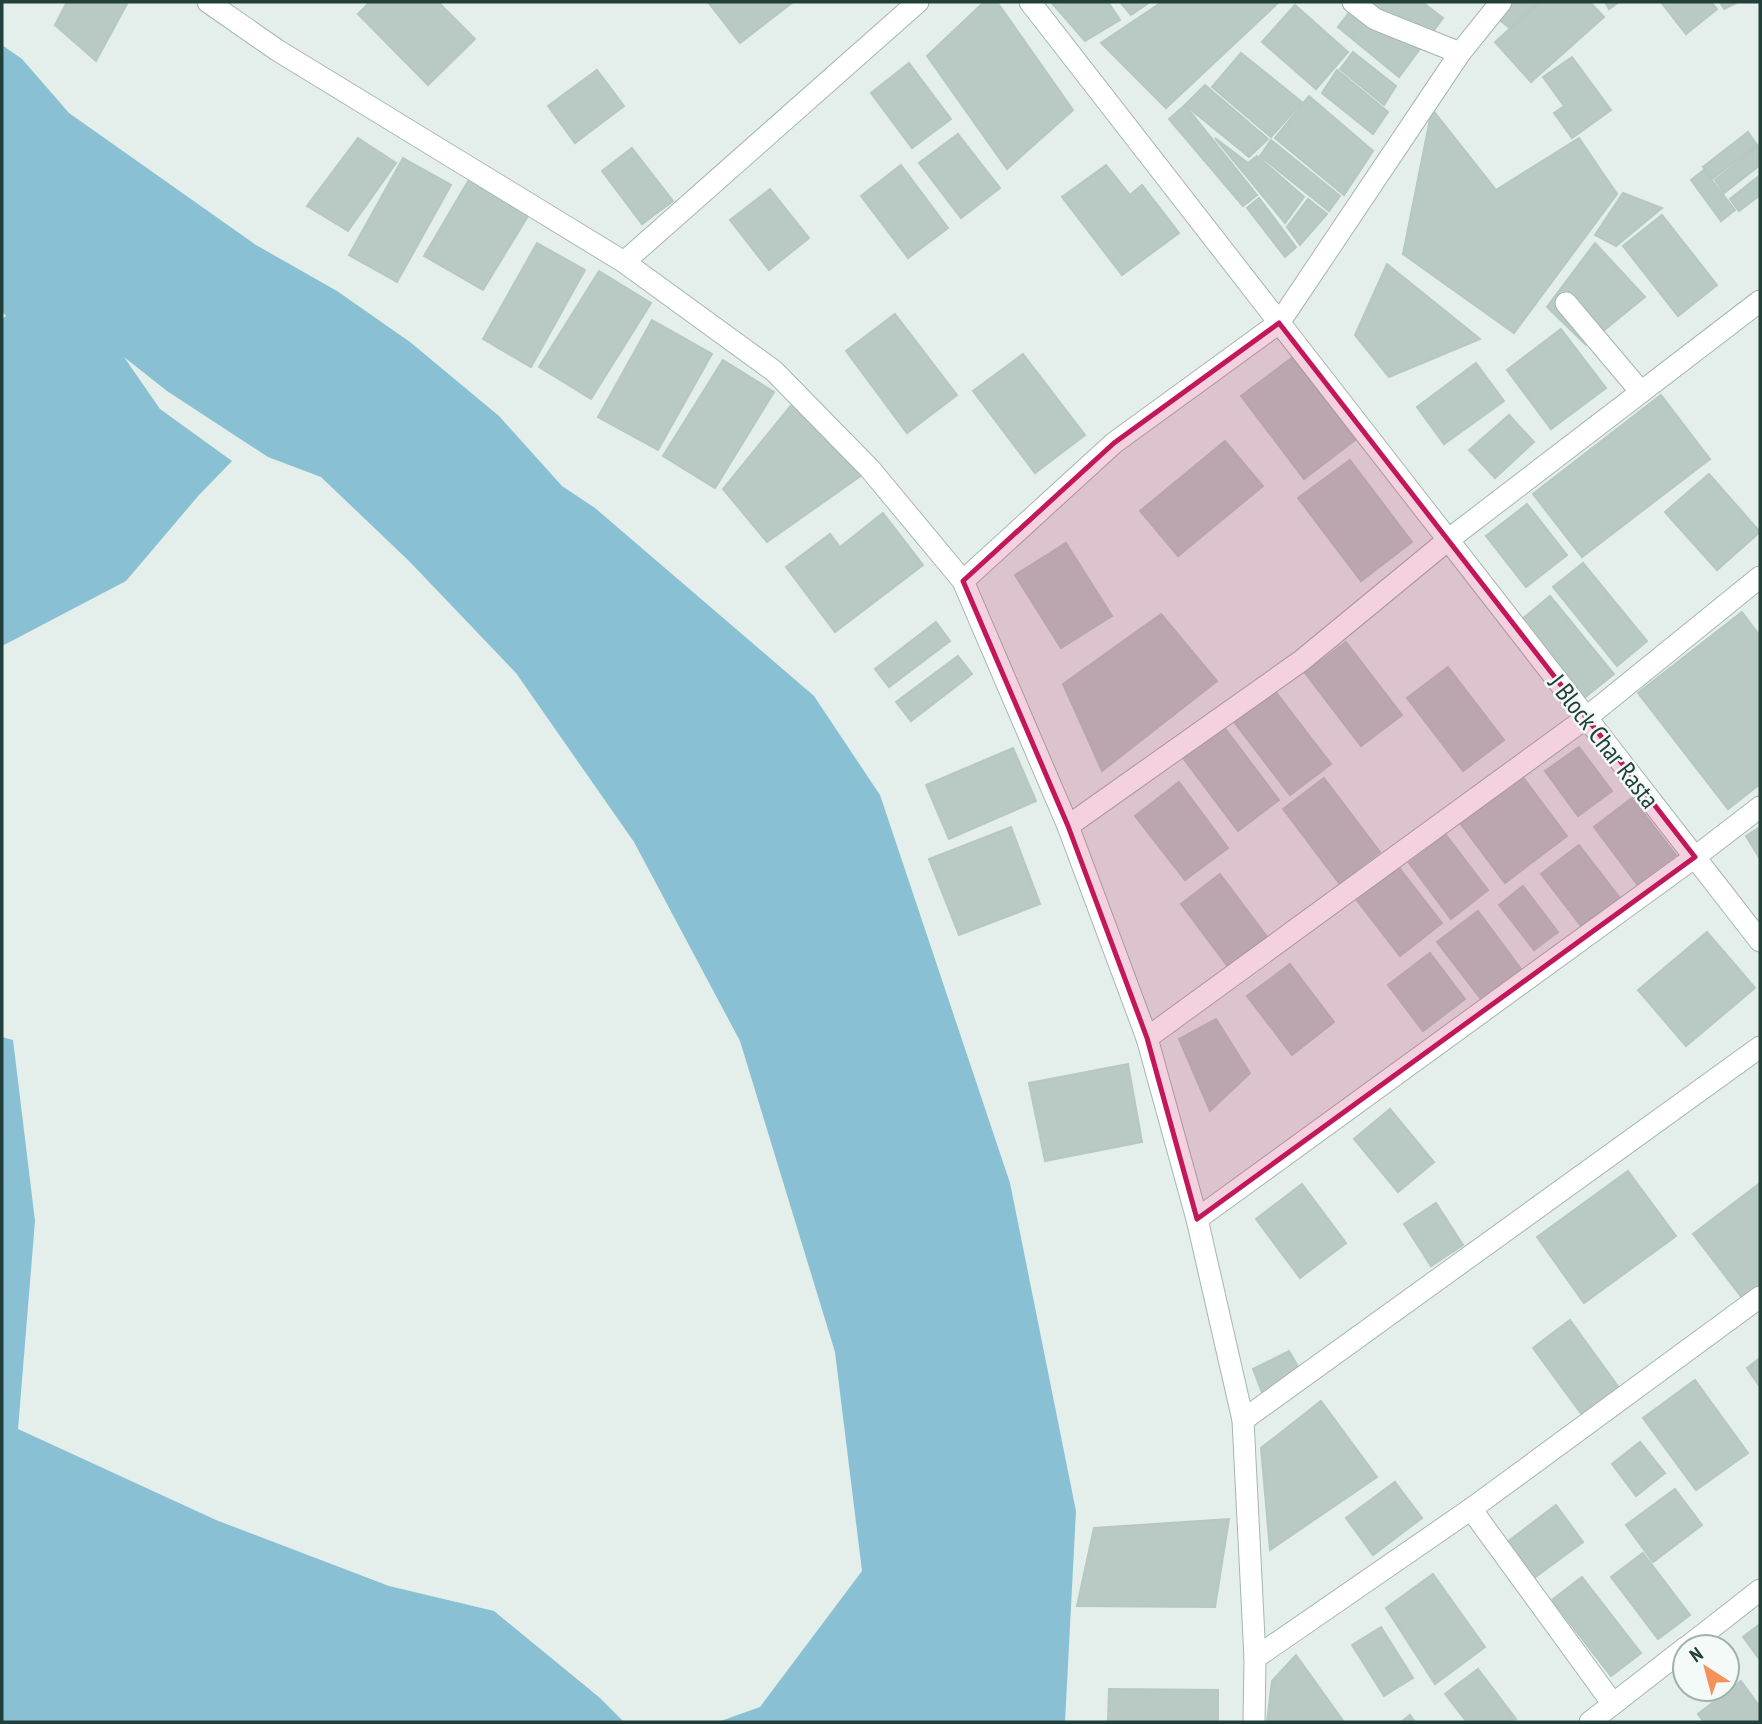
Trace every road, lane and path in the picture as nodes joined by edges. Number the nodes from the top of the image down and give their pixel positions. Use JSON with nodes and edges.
{"nodes":[{"id":1,"x":208,"y":2,"type":"edge"},
{"id":2,"x":918,"y":2,"type":"edge"},
{"id":3,"x":1030,"y":2,"type":"edge"},
{"id":4,"x":1353,"y":2,"type":"edge"},
{"id":5,"x":1502,"y":2,"type":"edge"},
{"id":6,"x":1460,"y":53,"type":"junction"},
{"id":7,"x":624,"y":262,"type":"junction"},
{"id":8,"x":1760,"y":301,"type":"edge"},
{"id":9,"x":1566,"y":303,"type":"dead end"},
{"id":10,"x":1279,"y":323,"type":"junction"},
{"id":11,"x":1641,"y":392,"type":"junction"},
{"id":12,"x":1448,"y":540,"type":"junction"},
{"id":13,"x":1760,"y":578,"type":"edge"},
{"id":14,"x":963,"y":581,"type":"junction"},
{"id":15,"x":1587,"y":718,"type":"junction"},
{"id":16,"x":1760,"y":807,"type":"edge"},
{"id":17,"x":1068,"y":826,"type":"junction"},
{"id":18,"x":1695,"y":857,"type":"junction"},
{"id":19,"x":1760,"y":941,"type":"edge"},
{"id":20,"x":1147,"y":1038,"type":"junction"},
{"id":21,"x":1760,"y":1047,"type":"edge"},
{"id":22,"x":1196,"y":1219,"type":"junction"},
{"id":23,"x":1760,"y":1297,"type":"edge"},
{"id":24,"x":1243,"y":1420,"type":"junction"},
{"id":25,"x":1471,"y":1509,"type":"junction"},
{"id":26,"x":1760,"y":1590,"type":"edge"},
{"id":27,"x":1705,"y":1633,"type":"edge"},
{"id":28,"x":1255,"y":1658,"type":"junction"},
{"id":29,"x":1671,"y":1660,"type":"edge"},
{"id":30,"x":1613,"y":1704,"type":"junction"},
{"id":31,"x":1254,"y":1722,"type":"edge"},
{"id":32,"x":1590,"y":1722,"type":"edge"}],
"edges":[{"from":1,"to":7,"type":"street"},
{"from":2,"to":7,"type":"street"},
{"from":3,"to":10,"type":"street","name":"J Block Char Rasta"},
{"from":4,"to":6,"type":"street"},
{"from":5,"to":6,"type":"street"},
{"from":6,"to":10,"type":"street"},
{"from":7,"to":14,"type":"street"},
{"from":8,"to":11,"type":"street"},
{"from":9,"to":11,"type":"street"},
{"from":10,"to":12,"type":"street","name":"J Block Char Rasta"},
{"from":10,"to":14,"type":"street"},
{"from":11,"to":12,"type":"street"},
{"from":12,"to":15,"type":"street","name":"J Block Char Rasta"},
{"from":12,"to":17,"type":"street"},
{"from":13,"to":15,"type":"street"},
{"from":14,"to":17,"type":"street"},
{"from":15,"to":18,"type":"street","name":"J Block Char Rasta"},
{"from":15,"to":20,"type":"street"},
{"from":16,"to":18,"type":"street"},
{"from":17,"to":20,"type":"street"},
{"from":18,"to":19,"type":"street","name":"J Block Char Rasta"},
{"from":18,"to":22,"type":"street"},
{"from":20,"to":22,"type":"street"},
{"from":21,"to":24,"type":"street"},
{"from":22,"to":24,"type":"street"},
{"from":23,"to":25,"type":"street"},
{"from":24,"to":28,"type":"street"},
{"from":25,"to":28,"type":"street"},
{"from":25,"to":30,"type":"street"},
{"from":26,"to":27,"type":"street"},
{"from":28,"to":31,"type":"street"},
{"from":29,"to":30,"type":"street"},
{"from":30,"to":32,"type":"street"}]}
